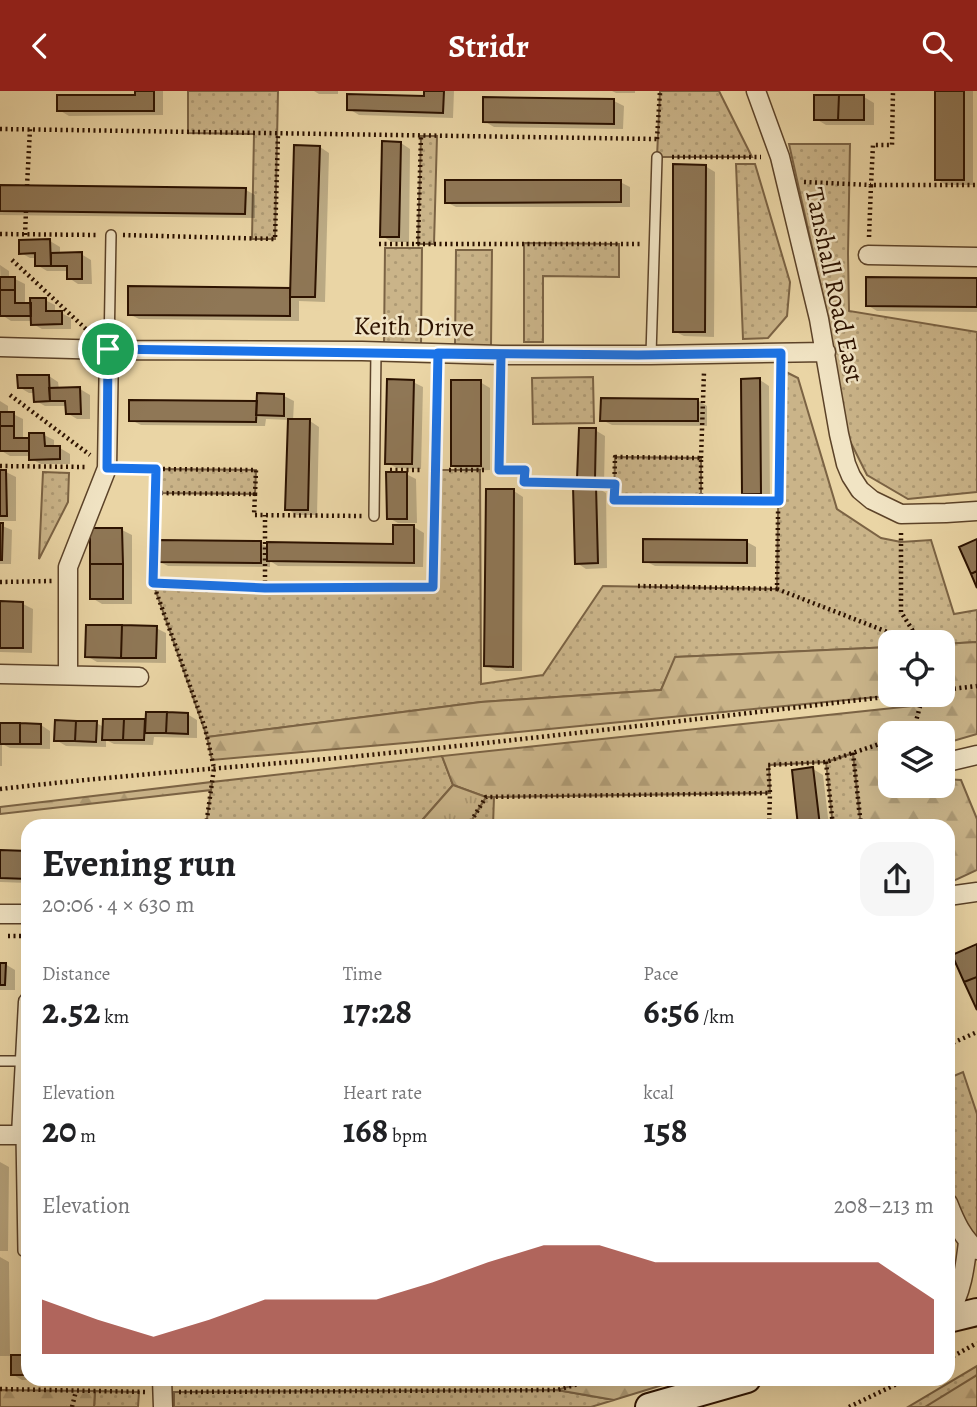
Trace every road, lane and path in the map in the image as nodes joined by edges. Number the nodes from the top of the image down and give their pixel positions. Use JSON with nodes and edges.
{"nodes":[{"id":1,"x":660,"y":91,"type":"edge"},
{"id":2,"x":756,"y":91,"type":"edge"},
{"id":3,"x":893,"y":91,"type":"edge"},
{"id":4,"x":0,"y":129,"type":"edge"},
{"id":5,"x":30,"y":129,"type":"junction"},
{"id":6,"x":278,"y":134,"type":"junction"},
{"id":7,"x":421,"y":136,"type":"junction"},
{"id":8,"x":657,"y":139,"type":"junction"},
{"id":9,"x":657,"y":157,"type":"junction"},
{"id":10,"x":780,"y":157,"type":"junction"},
{"id":11,"x":786,"y":182,"type":"junction"},
{"id":12,"x":27,"y":185,"type":"dead end"},
{"id":13,"x":871,"y":185,"type":"junction"},
{"id":14,"x":977,"y":185,"type":"edge"},
{"id":15,"x":26,"y":211,"type":"dead end"},
{"id":16,"x":0,"y":234,"type":"edge"},
{"id":17,"x":25,"y":235,"type":"junction"},
{"id":18,"x":111,"y":235,"type":"junction"},
{"id":19,"x":654,"y":243,"type":"junction"},
{"id":20,"x":379,"y":244,"type":"dead end"},
{"id":21,"x":418,"y":244,"type":"junction"},
{"id":22,"x":868,"y":255,"type":"joint"},
{"id":23,"x":977,"y":257,"type":"edge"},
{"id":24,"x":12,"y":260,"type":"dead end"},
{"id":25,"x":0,"y":347,"type":"edge"},
{"id":26,"x":108,"y":349,"type":"junction"},
{"id":27,"x":376,"y":351,"type":"junction"},
{"id":28,"x":826,"y":352,"type":"junction"},
{"id":29,"x":438,"y":353,"type":"junction"},
{"id":30,"x":781,"y":353,"type":"junction"},
{"id":31,"x":705,"y":354,"type":"junction"},
{"id":32,"x":501,"y":355,"type":"junction"},
{"id":33,"x":651,"y":355,"type":"junction"},
{"id":34,"x":10,"y":395,"type":"dead end"},
{"id":35,"x":701,"y":458,"type":"junction"},
{"id":36,"x":0,"y":466,"type":"edge"},
{"id":37,"x":107,"y":468,"type":"junction"},
{"id":38,"x":156,"y":469,"type":"junction"},
{"id":39,"x":435,"y":470,"type":"joint"},
{"id":40,"x":499,"y":470,"type":"joint"},
{"id":41,"x":615,"y":484,"type":"junction"},
{"id":42,"x":155,"y":493,"type":"junction"},
{"id":43,"x":255,"y":494,"type":"junction"},
{"id":44,"x":701,"y":501,"type":"junction"},
{"id":45,"x":779,"y":501,"type":"junction"},
{"id":46,"x":977,"y":511,"type":"edge"},
{"id":47,"x":901,"y":514,"type":"junction"},
{"id":48,"x":265,"y":515,"type":"junction"},
{"id":49,"x":374,"y":516,"type":"joint"},
{"id":50,"x":68,"y":581,"type":"junction"},
{"id":51,"x":0,"y":582,"type":"edge"},
{"id":52,"x":153,"y":583,"type":"junction"},
{"id":53,"x":638,"y":586,"type":"dead end"},
{"id":54,"x":265,"y":588,"type":"junction"},
{"id":55,"x":777,"y":589,"type":"junction"},
{"id":56,"x":882,"y":630,"type":"edge"},
{"id":57,"x":912,"y":630,"type":"edge"},
{"id":58,"x":0,"y":674,"type":"edge"},
{"id":59,"x":68,"y":675,"type":"junction"},
{"id":60,"x":139,"y":677,"type":"dead end"},
{"id":61,"x":977,"y":686,"type":"edge"},
{"id":62,"x":955,"y":689,"type":"edge"},
{"id":63,"x":878,"y":698,"type":"edge"},
{"id":64,"x":878,"y":744,"type":"edge"},
{"id":65,"x":853,"y":753,"type":"junction"},
{"id":66,"x":977,"y":755,"type":"edge"},
{"id":67,"x":955,"y":760,"type":"edge"},
{"id":68,"x":826,"y":762,"type":"junction"},
{"id":69,"x":214,"y":768,"type":"junction"},
{"id":70,"x":0,"y":789,"type":"edge"},
{"id":71,"x":770,"y":793,"type":"junction"},
{"id":72,"x":207,"y":819,"type":"edge"},
{"id":73,"x":472,"y":819,"type":"edge"},
{"id":74,"x":769,"y":819,"type":"edge"},
{"id":75,"x":832,"y":819,"type":"edge"},
{"id":76,"x":861,"y":819,"type":"edge"},
{"id":77,"x":977,"y":892,"type":"edge"},
{"id":78,"x":955,"y":895,"type":"edge"},
{"id":79,"x":21,"y":914,"type":"edge"},
{"id":80,"x":0,"y":915,"type":"edge"},
{"id":81,"x":0,"y":936,"type":"edge"},
{"id":82,"x":21,"y":936,"type":"edge"},
{"id":83,"x":977,"y":1032,"type":"edge"},
{"id":84,"x":955,"y":1042,"type":"edge"},
{"id":85,"x":0,"y":1061,"type":"edge"},
{"id":86,"x":21,"y":1061,"type":"edge"},
{"id":87,"x":0,"y":1135,"type":"edge"},
{"id":88,"x":21,"y":1135,"type":"edge"},
{"id":89,"x":955,"y":1220,"type":"edge"},
{"id":90,"x":973,"y":1246,"type":"edge"},
{"id":91,"x":955,"y":1305,"type":"edge"},
{"id":92,"x":977,"y":1312,"type":"edge"},
{"id":93,"x":955,"y":1316,"type":"edge"},
{"id":94,"x":977,"y":1343,"type":"edge"},
{"id":95,"x":955,"y":1355,"type":"edge"},
{"id":96,"x":571,"y":1386,"type":"edge"},
{"id":97,"x":722,"y":1386,"type":"edge"},
{"id":98,"x":892,"y":1386,"type":"edge"},
{"id":99,"x":0,"y":1389,"type":"edge"},
{"id":100,"x":76,"y":1391,"type":"junction"},
{"id":101,"x":163,"y":1393,"type":"edge"},
{"id":102,"x":72,"y":1407,"type":"edge"},
{"id":103,"x":649,"y":1407,"type":"edge"},
{"id":104,"x":849,"y":1407,"type":"edge"}],
"edges":[{"from":1,"to":8,"type":"path"},
{"from":2,"to":10,"type":"street","name":"Tanshall Road East"},
{"from":3,"to":13,"type":"path"},
{"from":4,"to":5,"type":"path"},
{"from":5,"to":6,"type":"path"},
{"from":5,"to":12,"type":"path"},
{"from":6,"to":7,"type":"path"},
{"from":6,"to":18,"type":"path"},
{"from":7,"to":8,"type":"path"},
{"from":7,"to":21,"type":"path"},
{"from":8,"to":9,"type":"path"},
{"from":9,"to":10,"type":"path"},
{"from":9,"to":19,"type":"lane"},
{"from":10,"to":11,"type":"street","name":"Tanshall Road East"},
{"from":11,"to":13,"type":"path"},
{"from":11,"to":28,"type":"street","name":"Tanshall Road East"},
{"from":13,"to":14,"type":"path"},
{"from":13,"to":22,"type":"path"},
{"from":15,"to":17,"type":"path"},
{"from":16,"to":17,"type":"path"},
{"from":17,"to":18,"type":"path"},
{"from":18,"to":26,"type":"lane"},
{"from":19,"to":21,"type":"path"},
{"from":19,"to":33,"type":"lane"},
{"from":20,"to":21,"type":"path"},
{"from":22,"to":23,"type":"street"},
{"from":24,"to":26,"type":"path"},
{"from":25,"to":26,"type":"street","name":"Keith Drive"},
{"from":26,"to":27,"type":"street","name":"Keith Drive"},
{"from":26,"to":37,"type":"street"},
{"from":27,"to":29,"type":"street","name":"Keith Drive"},
{"from":27,"to":49,"type":"lane"},
{"from":28,"to":30,"type":"street","name":"Keith Drive"},
{"from":28,"to":47,"type":"street","name":"Tanshall Road East"},
{"from":29,"to":32,"type":"street","name":"Keith Drive"},
{"from":29,"to":39,"type":"lane"},
{"from":30,"to":31,"type":"street","name":"Keith Drive"},
{"from":30,"to":45,"type":"path"},
{"from":31,"to":33,"type":"street","name":"Keith Drive"},
{"from":31,"to":35,"type":"path"},
{"from":32,"to":33,"type":"street","name":"Keith Drive"},
{"from":32,"to":40,"type":"lane"},
{"from":34,"to":37,"type":"path"},
{"from":35,"to":41,"type":"path"},
{"from":35,"to":44,"type":"path"},
{"from":36,"to":37,"type":"path"},
{"from":37,"to":38,"type":"path"},
{"from":37,"to":50,"type":"street"},
{"from":38,"to":42,"type":"path"},
{"from":38,"to":43,"type":"path"},
{"from":39,"to":54,"type":"path"},
{"from":40,"to":41,"type":"path"},
{"from":41,"to":44,"type":"path"},
{"from":42,"to":43,"type":"path"},
{"from":42,"to":52,"type":"path"},
{"from":43,"to":48,"type":"path"},
{"from":44,"to":45,"type":"path"},
{"from":45,"to":55,"type":"path"},
{"from":46,"to":47,"type":"street"},
{"from":47,"to":57,"type":"path"},
{"from":48,"to":49,"type":"path"},
{"from":48,"to":54,"type":"path"},
{"from":50,"to":51,"type":"path"},
{"from":50,"to":59,"type":"street"},
{"from":52,"to":54,"type":"path"},
{"from":52,"to":69,"type":"path"},
{"from":53,"to":55,"type":"path"},
{"from":55,"to":56,"type":"path"},
{"from":58,"to":59,"type":"street"},
{"from":59,"to":60,"type":"street"},
{"from":61,"to":62,"type":"path"},
{"from":63,"to":69,"type":"path"},
{"from":64,"to":65,"type":"path"},
{"from":65,"to":68,"type":"path"},
{"from":65,"to":76,"type":"path"},
{"from":66,"to":67,"type":"street"},
{"from":68,"to":71,"type":"path"},
{"from":68,"to":75,"type":"path"},
{"from":69,"to":70,"type":"path"},
{"from":69,"to":72,"type":"path"},
{"from":71,"to":73,"type":"path"},
{"from":71,"to":74,"type":"path"},
{"from":77,"to":78,"type":"street"},
{"from":79,"to":80,"type":"street"},
{"from":81,"to":82,"type":"path"},
{"from":83,"to":84,"type":"path"},
{"from":85,"to":86,"type":"lane"},
{"from":87,"to":88,"type":"street"},
{"from":89,"to":90,"type":"street"},
{"from":90,"to":91,"type":"street"},
{"from":92,"to":93,"type":"street"},
{"from":94,"to":95,"type":"path"},
{"from":96,"to":101,"type":"path"},
{"from":97,"to":103,"type":"street"},
{"from":98,"to":104,"type":"path"},
{"from":99,"to":100,"type":"path"},
{"from":100,"to":101,"type":"path"},
{"from":100,"to":102,"type":"path"}]}
